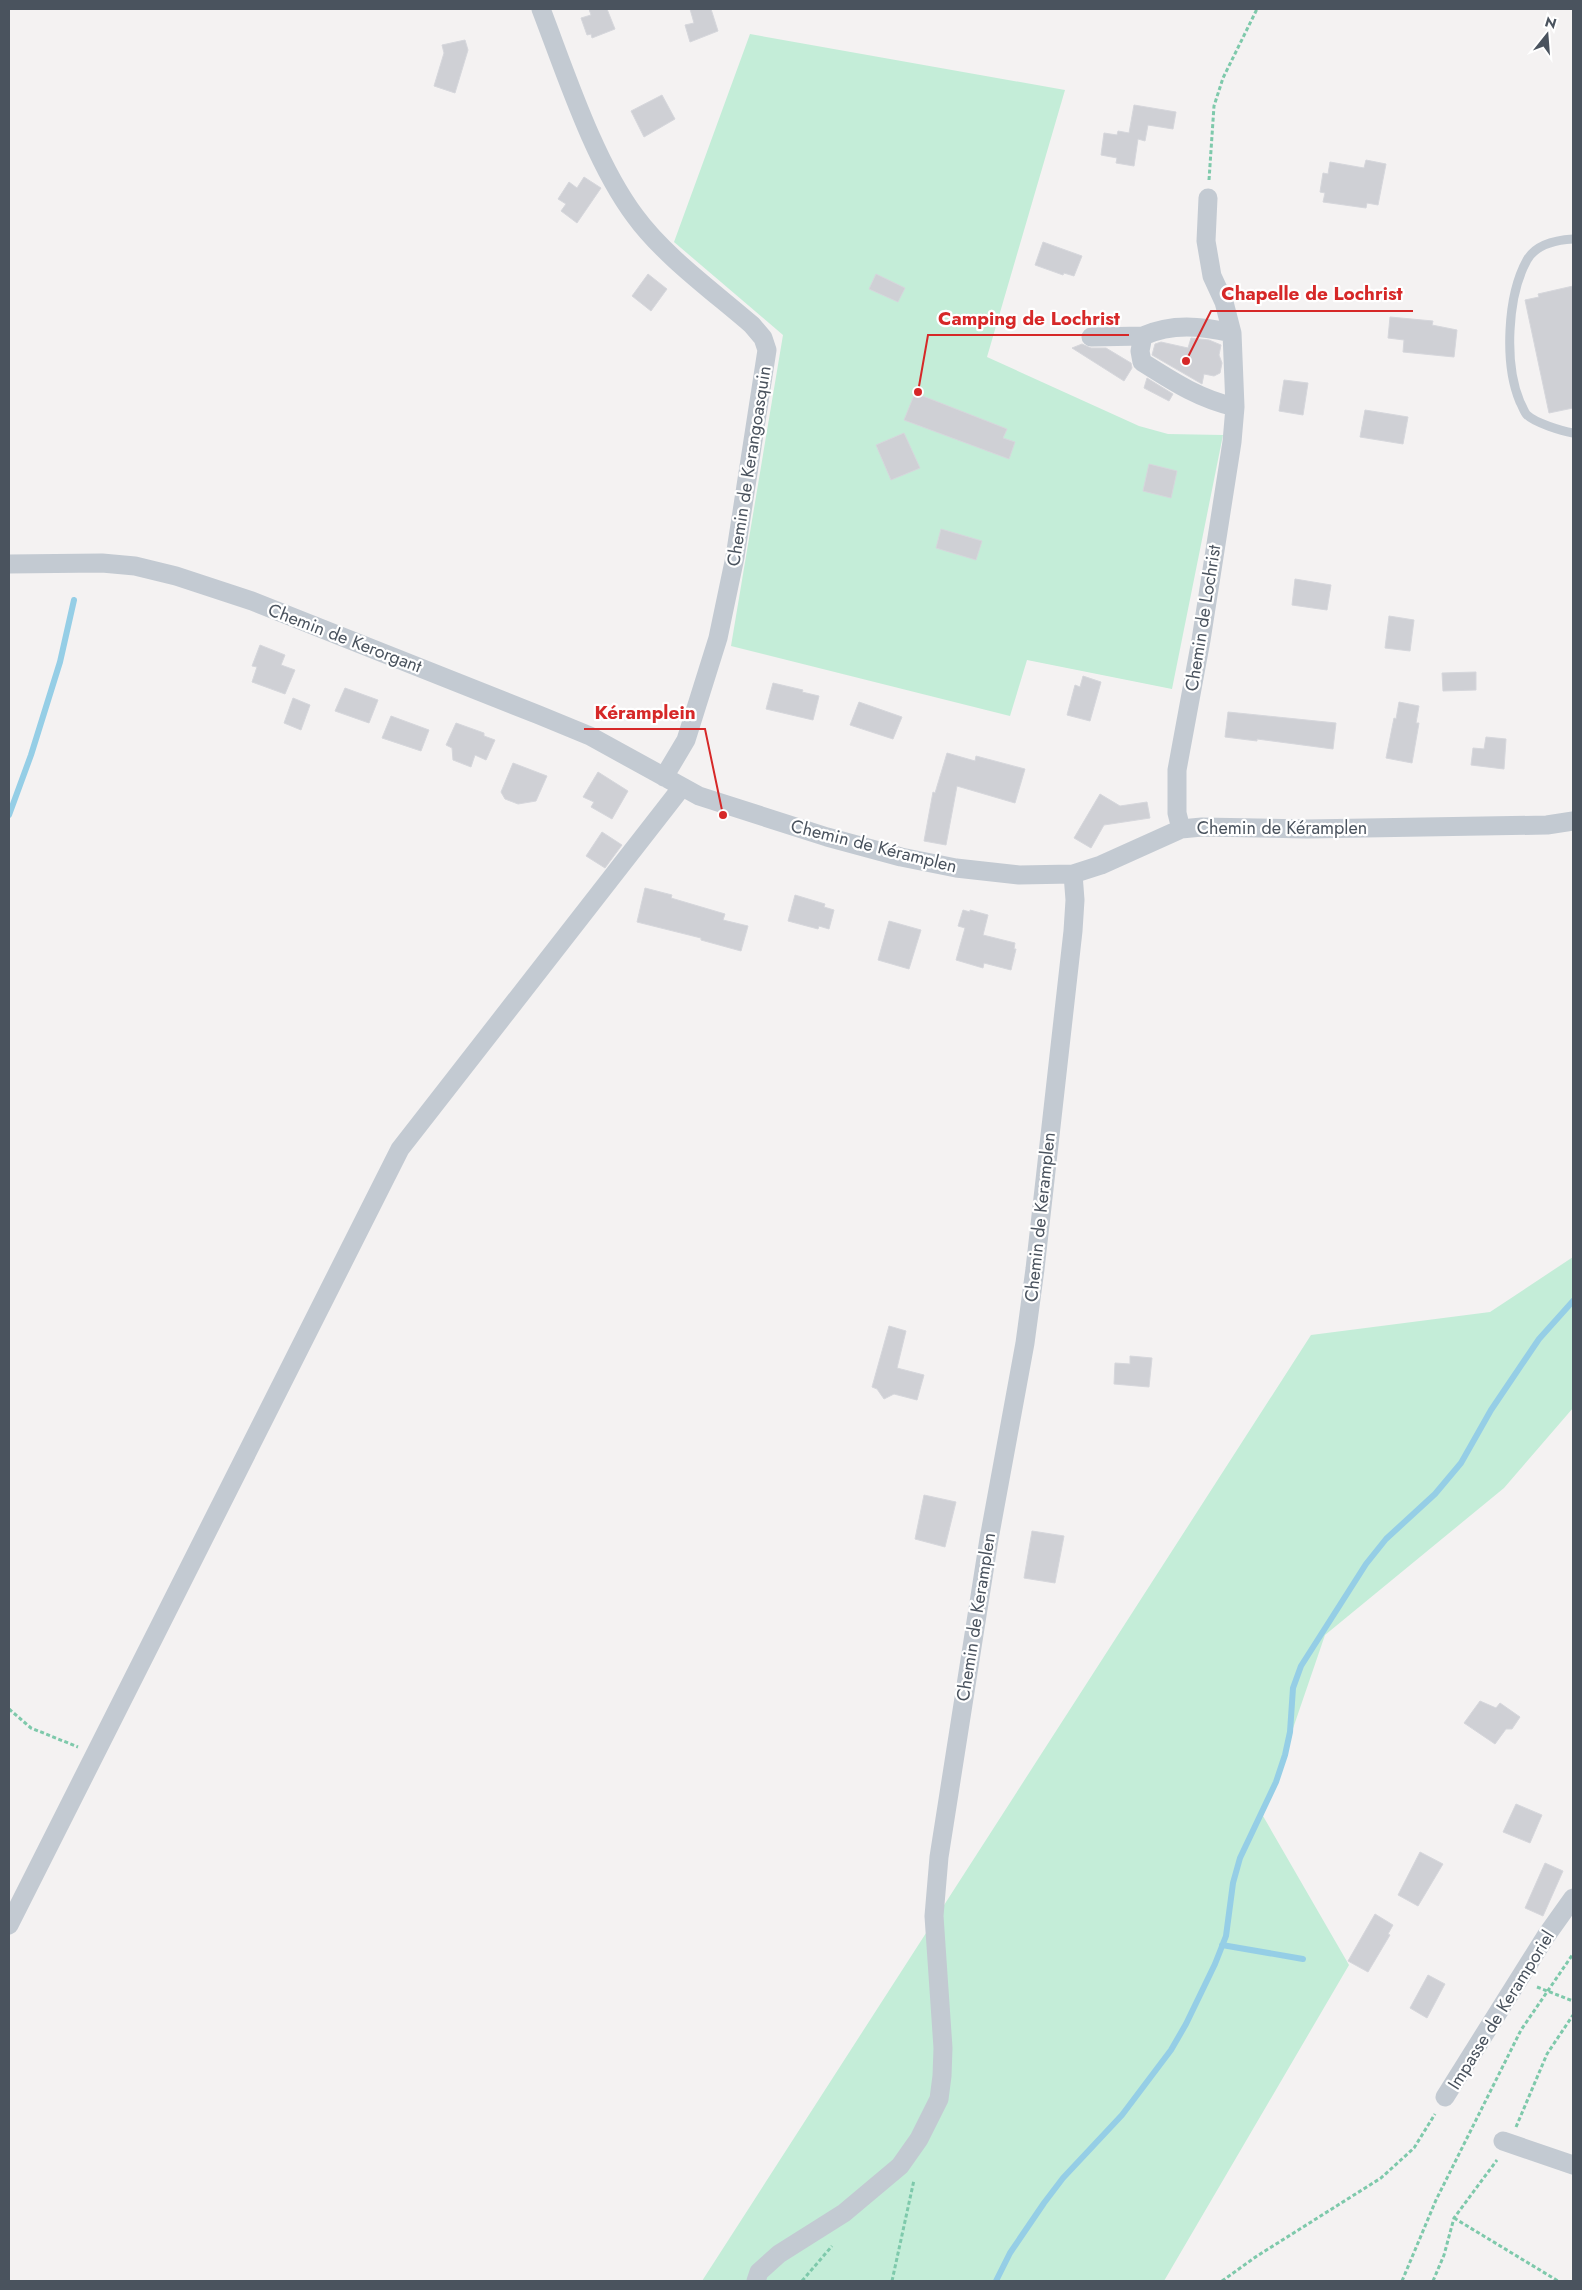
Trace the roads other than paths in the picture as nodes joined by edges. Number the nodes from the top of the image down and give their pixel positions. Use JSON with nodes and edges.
{"nodes":[{"id":1,"x":540,"y":9,"type":"edge"},
{"id":2,"x":1208,"y":198,"type":"road end"},
{"id":3,"x":1573,"y":239,"type":"edge"},
{"id":4,"x":1232,"y":333,"type":"junction"},
{"id":5,"x":1143,"y":336,"type":"junction"},
{"id":6,"x":1091,"y":337,"type":"dead end"},
{"id":7,"x":1235,"y":407,"type":"junction"},
{"id":8,"x":1573,"y":432,"type":"edge"},
{"id":9,"x":9,"y":564,"type":"edge"},
{"id":10,"x":664,"y":777,"type":"junction"},
{"id":11,"x":682,"y":787,"type":"junction"},
{"id":12,"x":1573,"y":821,"type":"edge"},
{"id":13,"x":1181,"y":829,"type":"junction"},
{"id":14,"x":1073,"y":874,"type":"junction"},
{"id":15,"x":1573,"y":1898,"type":"edge"},
{"id":16,"x":9,"y":1925,"type":"edge"},
{"id":17,"x":1445,"y":2097,"type":"road end"},
{"id":18,"x":1503,"y":2141,"type":"dead end"},
{"id":19,"x":1573,"y":2165,"type":"edge"},
{"id":20,"x":756,"y":2281,"type":"edge"}],
"edges":[{"from":1,"to":10,"type":"street","name":"Chemin de Kerangoasquin"},
{"from":2,"to":4,"type":"street","name":"Chemin de Lochrist"},
{"from":3,"to":8,"type":"lane"},
{"from":4,"to":5,"type":"street"},
{"from":4,"to":7,"type":"street","name":"Chemin de Lochrist"},
{"from":5,"to":6,"type":"street"},
{"from":5,"to":7,"type":"street"},
{"from":7,"to":13,"type":"street","name":"Chemin de Lochrist"},
{"from":9,"to":10,"type":"street","name":"Chemin de Kerorgant"},
{"from":10,"to":11,"type":"street"},
{"from":11,"to":14,"type":"street","name":"Chemin de Kéramplen"},
{"from":11,"to":16,"type":"street"},
{"from":12,"to":13,"type":"street","name":"Chemin de Kéramplen"},
{"from":13,"to":14,"type":"street","name":"Chemin de Kéramplen"},
{"from":14,"to":20,"type":"street","name":"Chemin de Keramplen"},
{"from":15,"to":17,"type":"street","name":"Impasse de Keramporiel"},
{"from":18,"to":19,"type":"street"}]}
